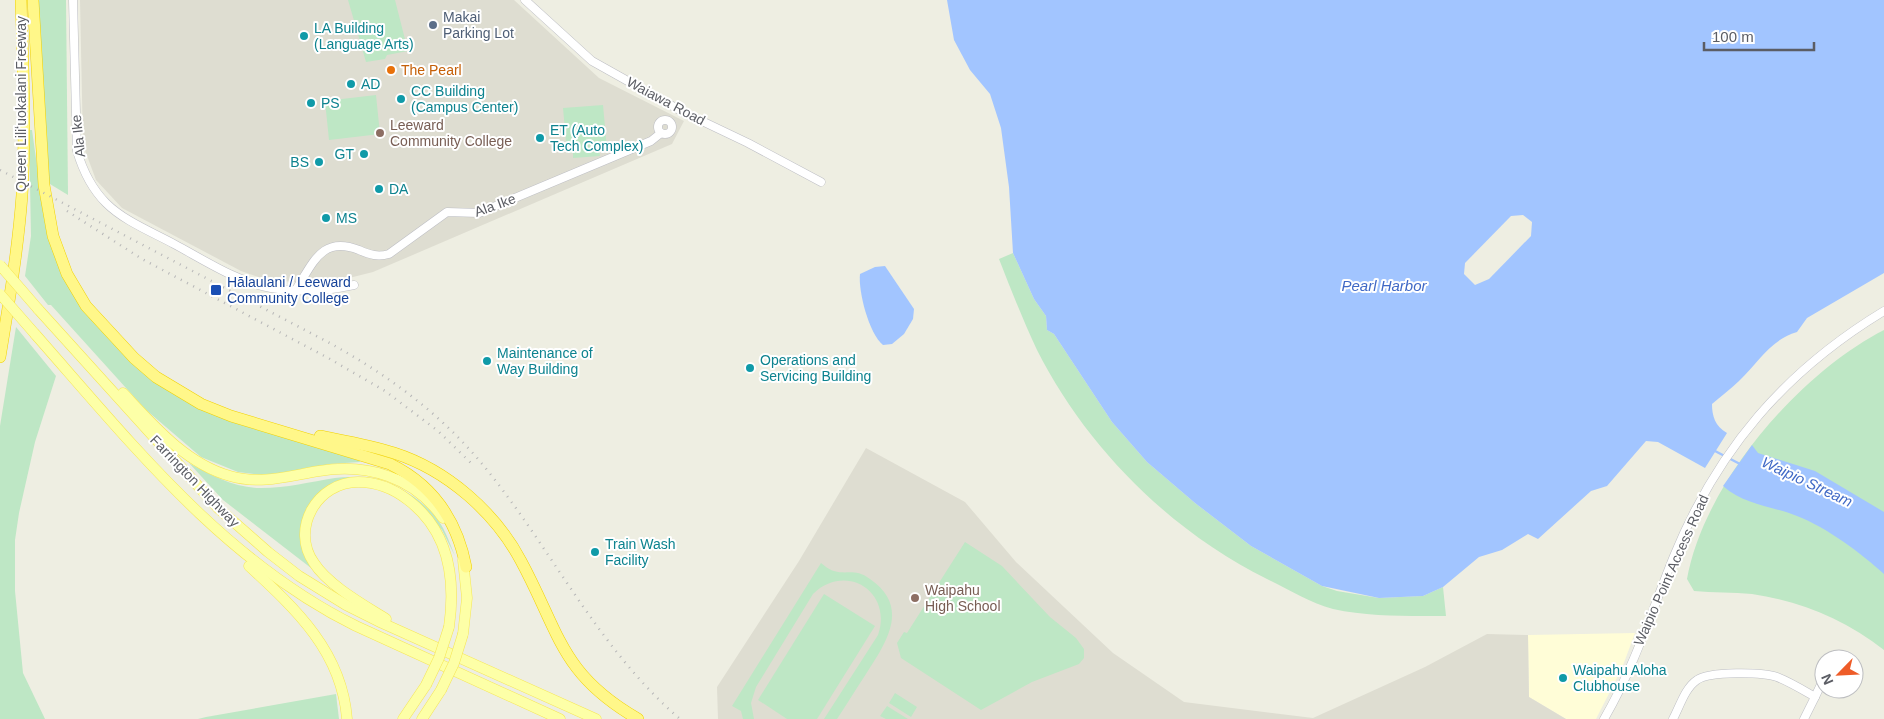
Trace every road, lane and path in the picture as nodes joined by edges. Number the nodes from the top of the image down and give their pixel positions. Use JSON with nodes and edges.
{"nodes":[{"id":1,"x":21,"y":0,"type":"edge"},
{"id":2,"x":33,"y":0,"type":"edge"},
{"id":3,"x":73,"y":0,"type":"edge"},
{"id":4,"x":525,"y":0,"type":"edge"},
{"id":5,"x":661,"y":133,"type":"dead end"},
{"id":6,"x":821,"y":182,"type":"dead end"},
{"id":7,"x":19,"y":229,"type":"junction"},
{"id":8,"x":0,"y":265,"type":"edge"},
{"id":9,"x":354,"y":285,"type":"dead end"},
{"id":10,"x":295,"y":291,"type":"junction"},
{"id":11,"x":0,"y":294,"type":"edge"},
{"id":12,"x":1884,"y":311,"type":"edge"},
{"id":13,"x":51,"y":322,"type":"junction"},
{"id":14,"x":0,"y":326,"type":"edge"},
{"id":15,"x":0,"y":357,"type":"edge"},
{"id":16,"x":239,"y":418,"type":"junction"},
{"id":17,"x":174,"y":490,"type":"junction"},
{"id":18,"x":466,"y":567,"type":"junction"},
{"id":19,"x":436,"y":649,"type":"junction"},
{"id":20,"x":1814,"y":697,"type":"edge"},
{"id":21,"x":1814,"y":699,"type":"edge"},
{"id":22,"x":347,"y":719,"type":"edge"},
{"id":23,"x":403,"y":719,"type":"edge"},
{"id":24,"x":422,"y":719,"type":"edge"},
{"id":25,"x":560,"y":719,"type":"edge"},
{"id":26,"x":596,"y":719,"type":"edge"},
{"id":27,"x":638,"y":719,"type":"edge"},
{"id":28,"x":1604,"y":719,"type":"edge"},
{"id":29,"x":1673,"y":719,"type":"edge"},
{"id":30,"x":1804,"y":719,"type":"edge"}],
"edges":[{"from":1,"to":7,"type":"highway","name":"Queen Liliʻuokalani Freeway"},
{"from":2,"to":16,"type":"highway"},
{"from":3,"to":10,"type":"street","name":"Ala Ike"},
{"from":4,"to":6,"type":"street","name":"Waiawa Road"},
{"from":5,"to":10,"type":"street","name":"Ala Ike"},
{"from":7,"to":14,"type":"highway"},
{"from":7,"to":15,"type":"highway","name":"Queen Liliʻuokalani Freeway"},
{"from":8,"to":13,"type":"main road","name":"Farrington Highway","bridge":true},
{"from":9,"to":10,"type":"street","name":"Ala Ike"},
{"from":11,"to":17,"type":"main road","name":"Farrington Highway","bridge":true},
{"from":12,"to":28,"type":"street","name":"Waipio Point Access Road"},
{"from":13,"to":18,"type":"main road"},
{"from":13,"to":19,"type":"main road","name":"Farrington Highway"},
{"from":16,"to":18,"type":"highway"},
{"from":16,"to":27,"type":"highway"},
{"from":17,"to":22,"type":"main road"},
{"from":17,"to":25,"type":"main road","name":"Farrington Highway"},
{"from":18,"to":24,"type":"main road","bridge":true},
{"from":19,"to":23,"type":"main road","bridge":true},
{"from":19,"to":26,"type":"main road","name":"Farrington Highway"},
{"from":20,"to":29,"type":"street"},
{"from":21,"to":30,"type":"street"}]}
